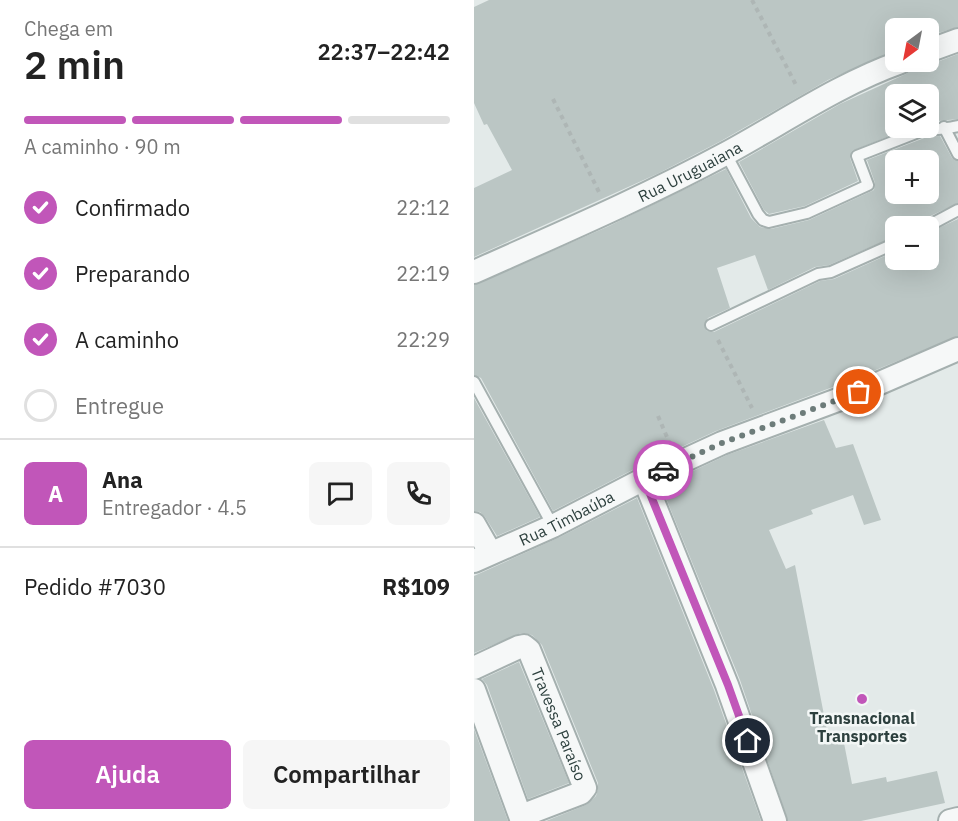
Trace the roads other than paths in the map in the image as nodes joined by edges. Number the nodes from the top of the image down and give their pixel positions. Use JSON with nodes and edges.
{"nodes":[{"id":1,"x":958,"y":40,"type":"edge"},
{"id":2,"x":939,"y":47,"type":"edge"},
{"id":3,"x":885,"y":68,"type":"edge"},
{"id":4,"x":958,"y":126,"type":"edge"},
{"id":5,"x":944,"y":127,"type":"junction"},
{"id":6,"x":726,"y":154,"type":"junction"},
{"id":7,"x":958,"y":154,"type":"edge"},
{"id":8,"x":958,"y":210,"type":"edge"},
{"id":9,"x":939,"y":220,"type":"edge"},
{"id":10,"x":885,"y":248,"type":"edge"},
{"id":11,"x":474,"y":272,"type":"edge"},
{"id":12,"x":711,"y":325,"type":"road end"},
{"id":13,"x":958,"y":349,"type":"edge"},
{"id":14,"x":474,"y":382,"type":"edge"},
{"id":15,"x":644,"y":479,"type":"junction"},
{"id":16,"x":474,"y":524,"type":"edge"},
{"id":17,"x":553,"y":526,"type":"junction"},
{"id":18,"x":482,"y":557,"type":"edge"},
{"id":19,"x":474,"y":668,"type":"edge"},
{"id":20,"x":474,"y":690,"type":"edge"},
{"id":21,"x":521,"y":819,"type":"edge"},
{"id":22,"x":958,"y":819,"type":"edge"},
{"id":23,"x":775,"y":821,"type":"edge"},
{"id":24,"x":950,"y":821,"type":"edge"}],
"edges":[{"from":1,"to":2,"type":"street"},
{"from":3,"to":6,"type":"street","name":"Rua Uruguaiana"},
{"from":4,"to":5,"type":"lane"},
{"from":5,"to":6,"type":"lane"},
{"from":5,"to":7,"type":"lane"},
{"from":6,"to":11,"type":"street","name":"Rua Uruguaiana"},
{"from":8,"to":9,"type":"lane"},
{"from":10,"to":12,"type":"lane"},
{"from":13,"to":15,"type":"street","name":"Rua Timbaúba"},
{"from":14,"to":17,"type":"lane"},
{"from":15,"to":17,"type":"street","name":"Rua Timbaúba"},
{"from":15,"to":23,"type":"street"},
{"from":16,"to":18,"type":"street"},
{"from":17,"to":18,"type":"street","name":"Rua Timbaúba"},
{"from":19,"to":21,"type":"street","name":"Travessa Paraíso"},
{"from":20,"to":21,"type":"street"},
{"from":22,"to":24,"type":"street"}]}
